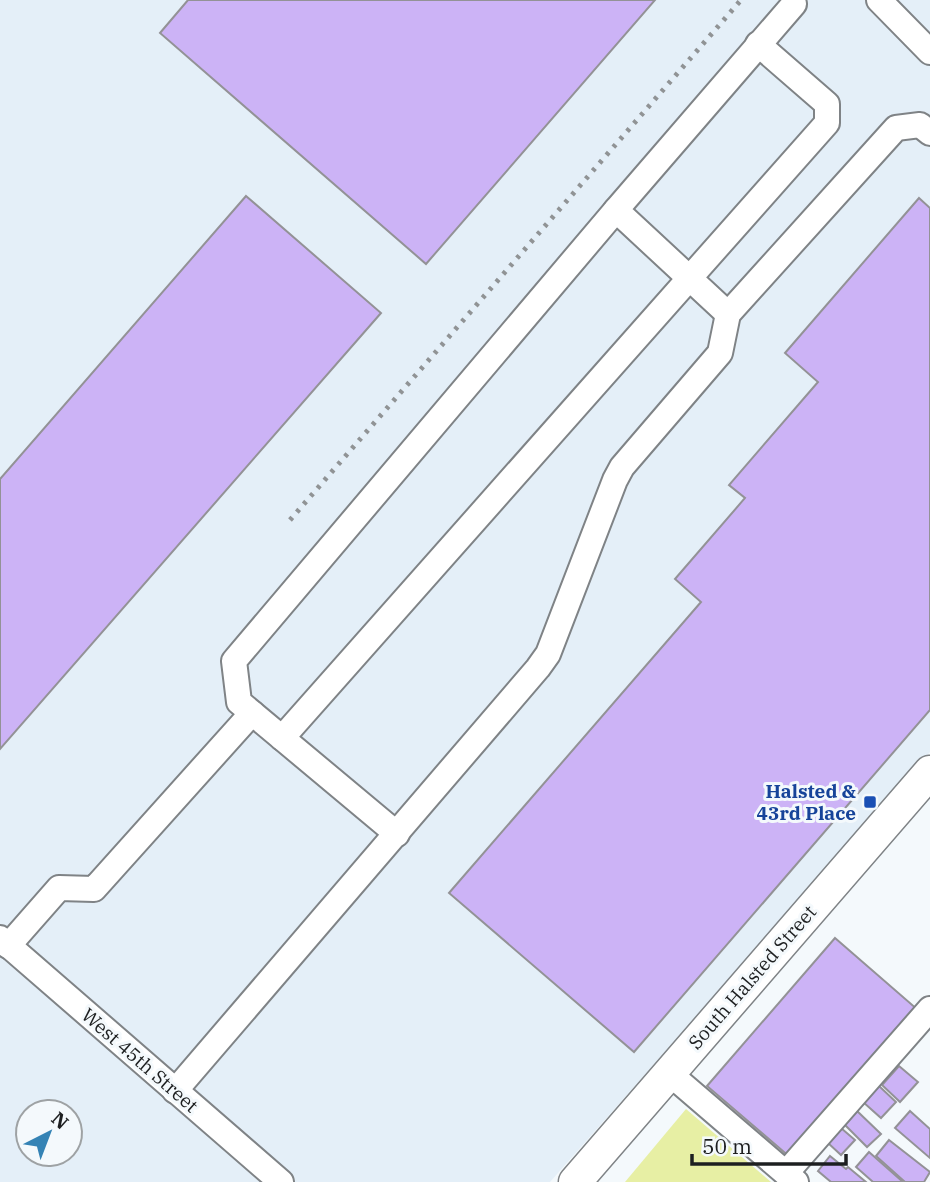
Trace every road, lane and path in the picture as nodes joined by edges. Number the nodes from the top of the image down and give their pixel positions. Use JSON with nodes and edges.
{"nodes":[{"id":1,"x":878,"y":0,"type":"edge"},
{"id":2,"x":794,"y":4,"type":"dead end"},
{"id":3,"x":758,"y":44,"type":"junction"},
{"id":4,"x":930,"y":52,"type":"edge"},
{"id":5,"x":930,"y":134,"type":"edge"},
{"id":6,"x":616,"y":210,"type":"junction"},
{"id":7,"x":688,"y":277,"type":"junction"},
{"id":8,"x":728,"y":314,"type":"junction"},
{"id":9,"x":252,"y":713,"type":"junction"},
{"id":10,"x":282,"y":738,"type":"junction"},
{"id":11,"x":930,"y":772,"type":"edge"},
{"id":12,"x":397,"y":834,"type":"junction"},
{"id":13,"x":4,"y":942,"type":"edge"},
{"id":14,"x":930,"y":1009,"type":"edge"},
{"id":15,"x":669,"y":1073,"type":"junction"},
{"id":16,"x":176,"y":1091,"type":"junction"},
{"id":17,"x":791,"y":1179,"type":"edge"},
{"id":18,"x":281,"y":1182,"type":"edge"},
{"id":19,"x":575,"y":1182,"type":"edge"}],
"edges":[{"from":1,"to":4,"type":"street"},
{"from":2,"to":3,"type":"street"},
{"from":3,"to":6,"type":"street"},
{"from":3,"to":7,"type":"street"},
{"from":5,"to":8,"type":"street"},
{"from":6,"to":7,"type":"street"},
{"from":6,"to":9,"type":"street"},
{"from":7,"to":8,"type":"street"},
{"from":7,"to":10,"type":"street"},
{"from":8,"to":12,"type":"street"},
{"from":9,"to":10,"type":"street"},
{"from":9,"to":13,"type":"street"},
{"from":10,"to":12,"type":"street"},
{"from":11,"to":15,"type":"main road","name":"South Halsted Street"},
{"from":12,"to":16,"type":"street"},
{"from":13,"to":16,"type":"street","name":"West 45th Street"},
{"from":14,"to":17,"type":"street"},
{"from":15,"to":17,"type":"street"},
{"from":15,"to":19,"type":"main road","name":"South Halsted Street"},
{"from":16,"to":18,"type":"street","name":"West 45th Street"}]}
